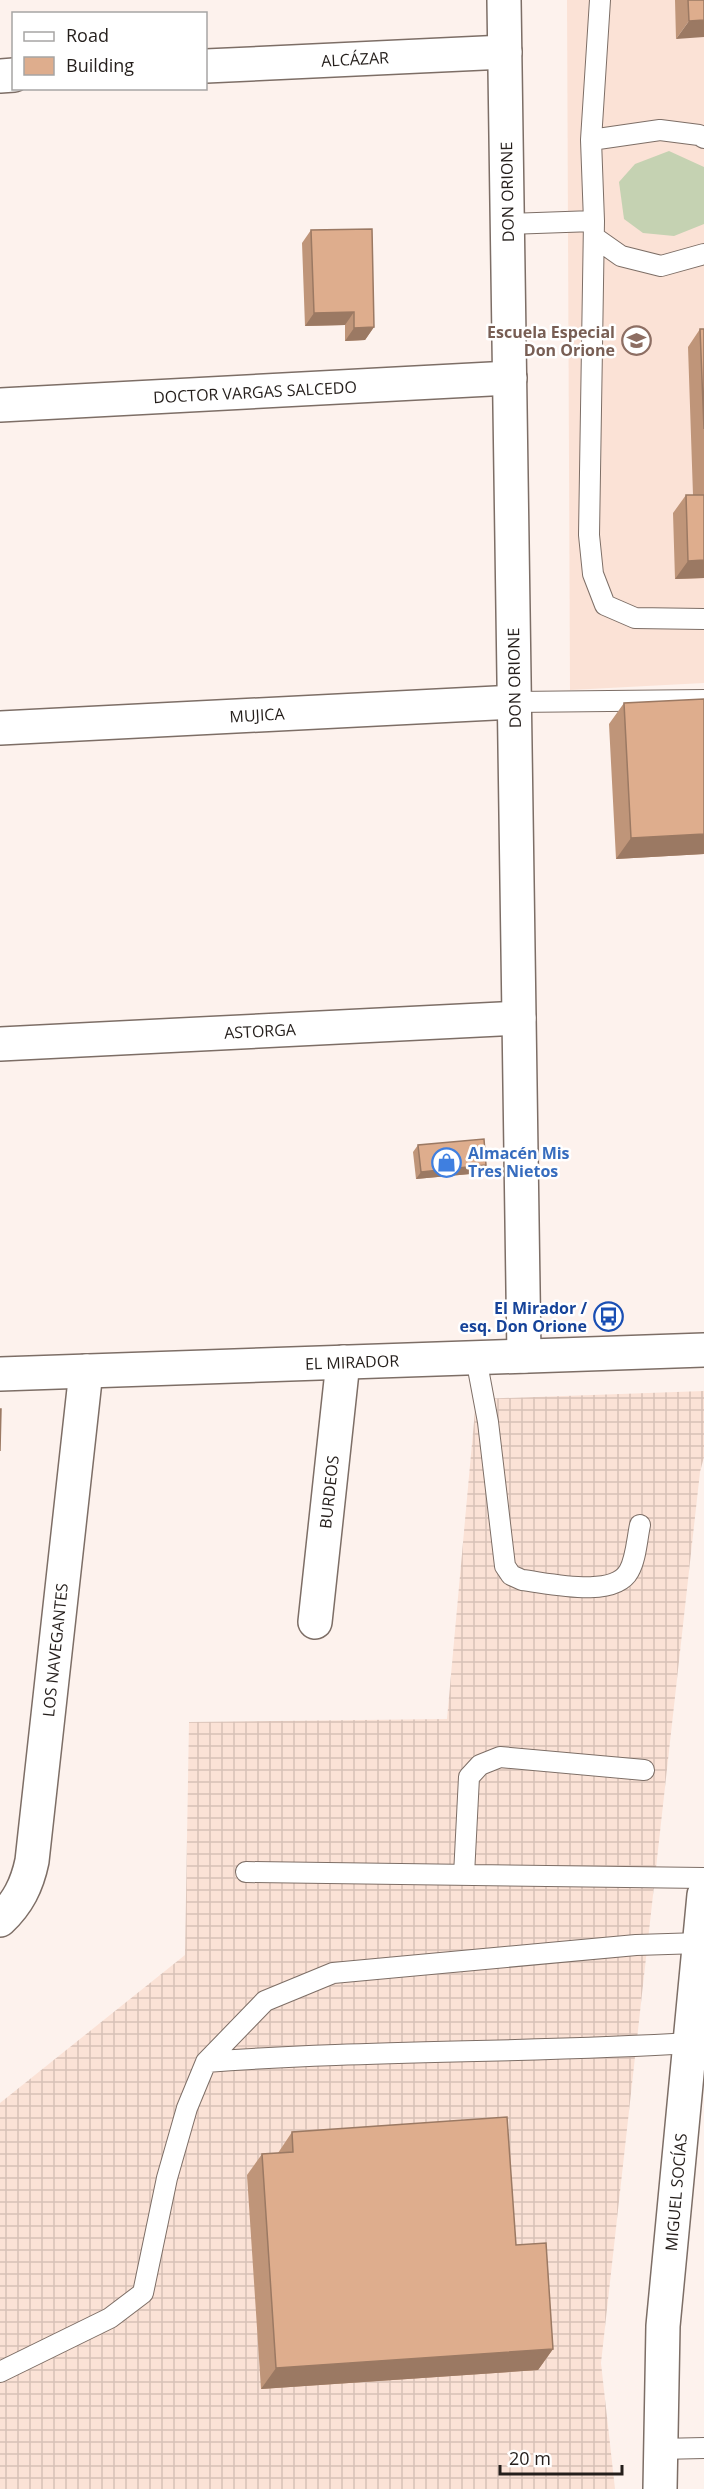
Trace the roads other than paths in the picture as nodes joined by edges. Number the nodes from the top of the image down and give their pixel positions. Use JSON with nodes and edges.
{"nodes":[{"id":1,"x":504,"y":0,"type":"edge"},
{"id":2,"x":600,"y":0,"type":"edge"},
{"id":3,"x":505,"y":52,"type":"junction"},
{"id":4,"x":207,"y":66,"type":"edge"},
{"id":5,"x":704,"y":138,"type":"edge"},
{"id":6,"x":591,"y":140,"type":"junction"},
{"id":7,"x":507,"y":224,"type":"junction"},
{"id":8,"x":594,"y":229,"type":"junction"},
{"id":9,"x":704,"y":254,"type":"edge"},
{"id":10,"x":510,"y":378,"type":"junction"},
{"id":11,"x":0,"y":405,"type":"edge"},
{"id":12,"x":704,"y":619,"type":"edge"},
{"id":13,"x":704,"y":700,"type":"edge"},
{"id":14,"x":514,"y":702,"type":"junction"},
{"id":15,"x":0,"y":728,"type":"edge"},
{"id":16,"x":519,"y":1018,"type":"junction"},
{"id":17,"x":0,"y":1044,"type":"edge"},
{"id":18,"x":704,"y":1350,"type":"edge"},
{"id":19,"x":524,"y":1356,"type":"junction"},
{"id":20,"x":476,"y":1358,"type":"junction"},
{"id":21,"x":344,"y":1362,"type":"junction"},
{"id":22,"x":86,"y":1371,"type":"junction"},
{"id":23,"x":0,"y":1374,"type":"edge"},
{"id":24,"x":640,"y":1525,"type":"dead end"},
{"id":25,"x":315,"y":1622,"type":"dead end"},
{"id":26,"x":644,"y":1770,"type":"dead end"},
{"id":27,"x":246,"y":1872,"type":"dead end"},
{"id":28,"x":464,"y":1875,"type":"junction"},
{"id":29,"x":704,"y":1878,"type":"edge"},
{"id":30,"x":704,"y":1895,"type":"edge"},
{"id":31,"x":0,"y":1920,"type":"edge"},
{"id":32,"x":700,"y":1943,"type":"junction"},
{"id":33,"x":690,"y":2043,"type":"junction"},
{"id":34,"x":206,"y":2062,"type":"junction"},
{"id":35,"x":0,"y":2372,"type":"edge"},
{"id":36,"x":704,"y":2448,"type":"edge"},
{"id":37,"x":659,"y":2449,"type":"junction"},
{"id":38,"x":660,"y":2489,"type":"edge"}],
"edges":[{"from":1,"to":3,"type":"street","name":"DON ORIONE"},
{"from":2,"to":6,"type":"lane"},
{"from":3,"to":4,"type":"street","name":"ALCÁZAR"},
{"from":3,"to":7,"type":"street","name":"DON ORIONE"},
{"from":5,"to":6,"type":"lane"},
{"from":6,"to":8,"type":"lane"},
{"from":7,"to":8,"type":"lane"},
{"from":7,"to":10,"type":"street","name":"DON ORIONE"},
{"from":8,"to":9,"type":"lane"},
{"from":8,"to":12,"type":"lane"},
{"from":10,"to":11,"type":"street","name":"DOCTOR VARGAS SALCEDO"},
{"from":10,"to":14,"type":"street","name":"DON ORIONE"},
{"from":13,"to":14,"type":"lane"},
{"from":14,"to":15,"type":"street","name":"MUJICA"},
{"from":14,"to":16,"type":"street","name":"DON ORIONE"},
{"from":16,"to":17,"type":"street","name":"ASTORGA"},
{"from":16,"to":19,"type":"street","name":"DON ORIONE"},
{"from":18,"to":19,"type":"street","name":"EL MIRADOR"},
{"from":19,"to":20,"type":"street","name":"EL MIRADOR"},
{"from":20,"to":21,"type":"street","name":"EL MIRADOR"},
{"from":20,"to":24,"type":"lane"},
{"from":21,"to":22,"type":"street","name":"EL MIRADOR"},
{"from":21,"to":25,"type":"street","name":"BURDEOS"},
{"from":22,"to":23,"type":"street","name":"EL MIRADOR"},
{"from":22,"to":31,"type":"street","name":"LOS NAVEGANTES"},
{"from":26,"to":28,"type":"lane"},
{"from":27,"to":28,"type":"lane"},
{"from":28,"to":29,"type":"lane"},
{"from":30,"to":32,"type":"street","name":"MIGUEL SOCÍAS"},
{"from":32,"to":33,"type":"street","name":"MIGUEL SOCÍAS"},
{"from":32,"to":34,"type":"lane"},
{"from":33,"to":34,"type":"lane"},
{"from":33,"to":37,"type":"street","name":"MIGUEL SOCÍAS"},
{"from":34,"to":35,"type":"lane"},
{"from":36,"to":37,"type":"lane"},
{"from":37,"to":38,"type":"street","name":"MIGUEL SOCÍAS"}]}
